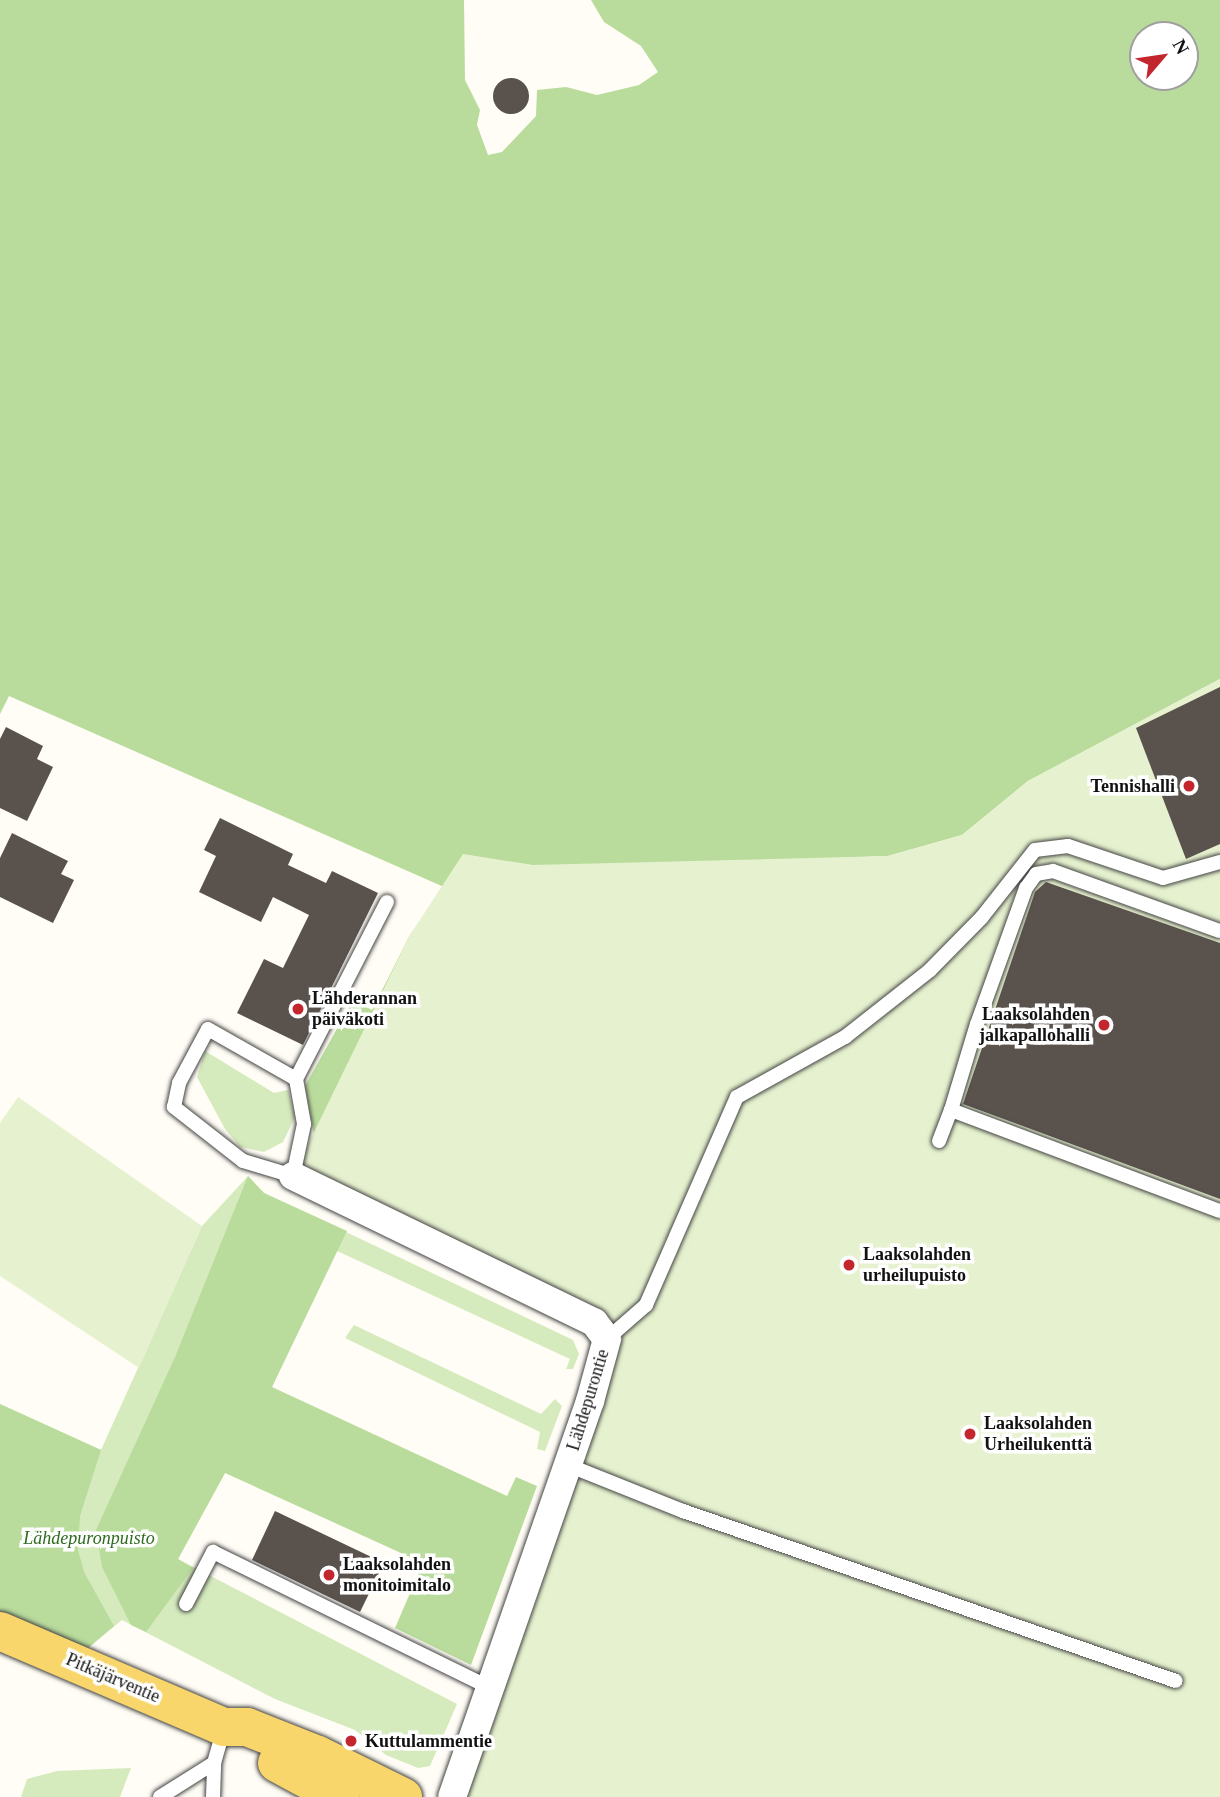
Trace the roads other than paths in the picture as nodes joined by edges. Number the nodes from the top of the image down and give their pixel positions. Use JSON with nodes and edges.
{"nodes":[{"id":1,"x":1220,"y":862,"type":"edge"},
{"id":2,"x":387,"y":902,"type":"dead end"},
{"id":3,"x":1220,"y":931,"type":"edge"},
{"id":4,"x":296,"y":1079,"type":"junction"},
{"id":5,"x":951,"y":1110,"type":"junction"},
{"id":6,"x":939,"y":1141,"type":"dead end"},
{"id":7,"x":293,"y":1176,"type":"junction"},
{"id":8,"x":1220,"y":1211,"type":"edge"},
{"id":9,"x":607,"y":1339,"type":"junction"},
{"id":10,"x":568,"y":1465,"type":"junction"},
{"id":11,"x":186,"y":1604,"type":"dead end"},
{"id":12,"x":0,"y":1631,"type":"edge"},
{"id":13,"x":1177,"y":1681,"type":"dead end"},
{"id":14,"x":490,"y":1688,"type":"junction"},
{"id":15,"x":224,"y":1727,"type":"junction"},
{"id":16,"x":214,"y":1763,"type":"junction"},
{"id":17,"x":160,"y":1797,"type":"edge"},
{"id":18,"x":213,"y":1797,"type":"edge"},
{"id":19,"x":340,"y":1797,"type":"edge"},
{"id":20,"x":403,"y":1797,"type":"edge"},
{"id":21,"x":452,"y":1797,"type":"edge"}],
"edges":[{"from":1,"to":9,"type":"lane"},
{"from":2,"to":4,"type":"lane"},
{"from":3,"to":5,"type":"lane"},
{"from":4,"to":7,"type":"lane"},
{"from":4,"to":7,"type":"lane"},
{"from":5,"to":6,"type":"lane"},
{"from":5,"to":8,"type":"lane"},
{"from":7,"to":9,"type":"street","name":"Lähdepurontie"},
{"from":9,"to":10,"type":"street","name":"Lähdepurontie"},
{"from":10,"to":13,"type":"lane"},
{"from":10,"to":14,"type":"street","name":"Lähdepurontie"},
{"from":11,"to":14,"type":"lane"},
{"from":12,"to":15,"type":"main road","name":"Pitkäjärventie"},
{"from":14,"to":21,"type":"street","name":"Lähdepurontie"},
{"from":15,"to":16,"type":"lane"},
{"from":15,"to":19,"type":"main road","name":"Pitkäjärventie"},
{"from":15,"to":20,"type":"main road","name":"Pitkäjärventie"},
{"from":16,"to":17,"type":"lane"},
{"from":16,"to":18,"type":"lane"}]}
